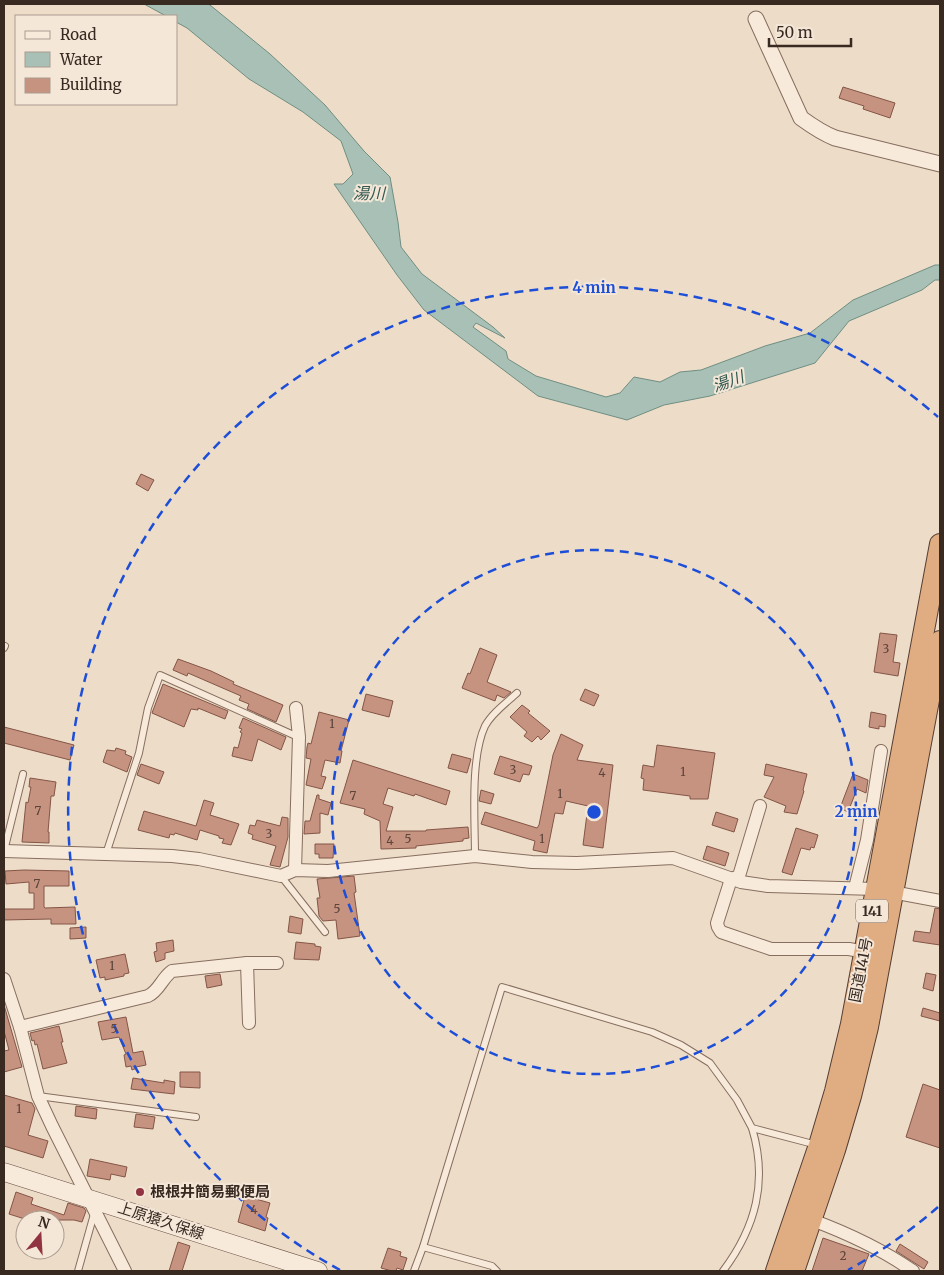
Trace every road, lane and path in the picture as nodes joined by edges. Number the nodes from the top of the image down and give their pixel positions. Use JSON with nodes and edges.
{"nodes":[{"id":1,"x":756,"y":20,"type":"dead end"},
{"id":2,"x":940,"y":164,"type":"edge"},
{"id":3,"x":940,"y":544,"type":"edge"},
{"id":4,"x":940,"y":641,"type":"edge"},
{"id":5,"x":517,"y":693,"type":"dead end"},
{"id":6,"x":296,"y":708,"type":"dead end"},
{"id":7,"x":299,"y":737,"type":"junction"},
{"id":8,"x":881,"y":751,"type":"dead end"},
{"id":9,"x":23,"y":774,"type":"dead end"},
{"id":10,"x":760,"y":806,"type":"dead end"},
{"id":11,"x":4,"y":851,"type":"edge"},
{"id":12,"x":106,"y":854,"type":"junction"},
{"id":13,"x":475,"y":856,"type":"junction"},
{"id":14,"x":295,"y":870,"type":"junction"},
{"id":15,"x":281,"y":876,"type":"junction"},
{"id":16,"x":732,"y":879,"type":"junction"},
{"id":17,"x":856,"y":888,"type":"junction"},
{"id":18,"x":885,"y":890,"type":"junction"},
{"id":19,"x":940,"y":901,"type":"edge"},
{"id":20,"x":325,"y":932,"type":"dead end"},
{"id":21,"x":864,"y":952,"type":"junction"},
{"id":22,"x":247,"y":963,"type":"junction"},
{"id":23,"x":277,"y":963,"type":"dead end"},
{"id":24,"x":4,"y":979,"type":"edge"},
{"id":25,"x":249,"y":1023,"type":"dead end"},
{"id":26,"x":20,"y":1027,"type":"junction"},
{"id":27,"x":38,"y":1096,"type":"junction"},
{"id":28,"x":196,"y":1117,"type":"dead end"},
{"id":29,"x":752,"y":1128,"type":"junction"},
{"id":30,"x":827,"y":1148,"type":"junction"},
{"id":31,"x":4,"y":1172,"type":"edge"},
{"id":32,"x":92,"y":1204,"type":"junction"},
{"id":33,"x":812,"y":1220,"type":"junction"},
{"id":34,"x":423,"y":1247,"type":"junction"},
{"id":35,"x":78,"y":1271,"type":"edge"},
{"id":36,"x":125,"y":1271,"type":"edge"},
{"id":37,"x":318,"y":1271,"type":"edge"},
{"id":38,"x":414,"y":1271,"type":"edge"},
{"id":39,"x":496,"y":1271,"type":"edge"},
{"id":40,"x":723,"y":1271,"type":"edge"},
{"id":41,"x":776,"y":1271,"type":"edge"},
{"id":42,"x":794,"y":1271,"type":"edge"},
{"id":43,"x":913,"y":1271,"type":"edge"}],
"edges":[{"from":1,"to":2,"type":"street"},
{"from":3,"to":18,"type":"highway","name":"国道141号","number":"141"},
{"from":4,"to":18,"type":"highway","name":"国道141号","number":"141"},
{"from":5,"to":13,"type":"lane"},
{"from":6,"to":7,"type":"street"},
{"from":7,"to":12,"type":"lane"},
{"from":7,"to":14,"type":"street"},
{"from":8,"to":17,"type":"street"},
{"from":9,"to":11,"type":"lane"},
{"from":10,"to":16,"type":"street"},
{"from":11,"to":12,"type":"street"},
{"from":12,"to":15,"type":"street"},
{"from":13,"to":14,"type":"street"},
{"from":13,"to":16,"type":"street"},
{"from":14,"to":15,"type":"street"},
{"from":15,"to":20,"type":"lane"},
{"from":16,"to":17,"type":"street"},
{"from":16,"to":21,"type":"street"},
{"from":17,"to":18,"type":"street"},
{"from":18,"to":19,"type":"street"},
{"from":18,"to":21,"type":"highway","name":"国道141号","number":"141"},
{"from":18,"to":30,"type":"highway","name":"国道141号","number":"141"},
{"from":21,"to":30,"type":"highway","name":"国道141号","number":"141"},
{"from":22,"to":23,"type":"street"},
{"from":22,"to":25,"type":"street"},
{"from":22,"to":26,"type":"street"},
{"from":24,"to":26,"type":"street"},
{"from":26,"to":27,"type":"street"},
{"from":27,"to":28,"type":"lane"},
{"from":27,"to":32,"type":"street"},
{"from":29,"to":30,"type":"lane"},
{"from":29,"to":34,"type":"lane"},
{"from":29,"to":40,"type":"lane"},
{"from":30,"to":33,"type":"highway","name":"国道141号","number":"141"},
{"from":30,"to":41,"type":"highway","name":"国道141号","number":"141"},
{"from":31,"to":32,"type":"main road","name":"上原猿久保線"},
{"from":32,"to":35,"type":"lane"},
{"from":32,"to":36,"type":"street"},
{"from":32,"to":37,"type":"main road","name":"上原猿久保線"},
{"from":33,"to":42,"type":"highway","name":"国道141号","number":"141"},
{"from":33,"to":43,"type":"street"},
{"from":34,"to":38,"type":"lane"},
{"from":34,"to":39,"type":"lane"}]}
